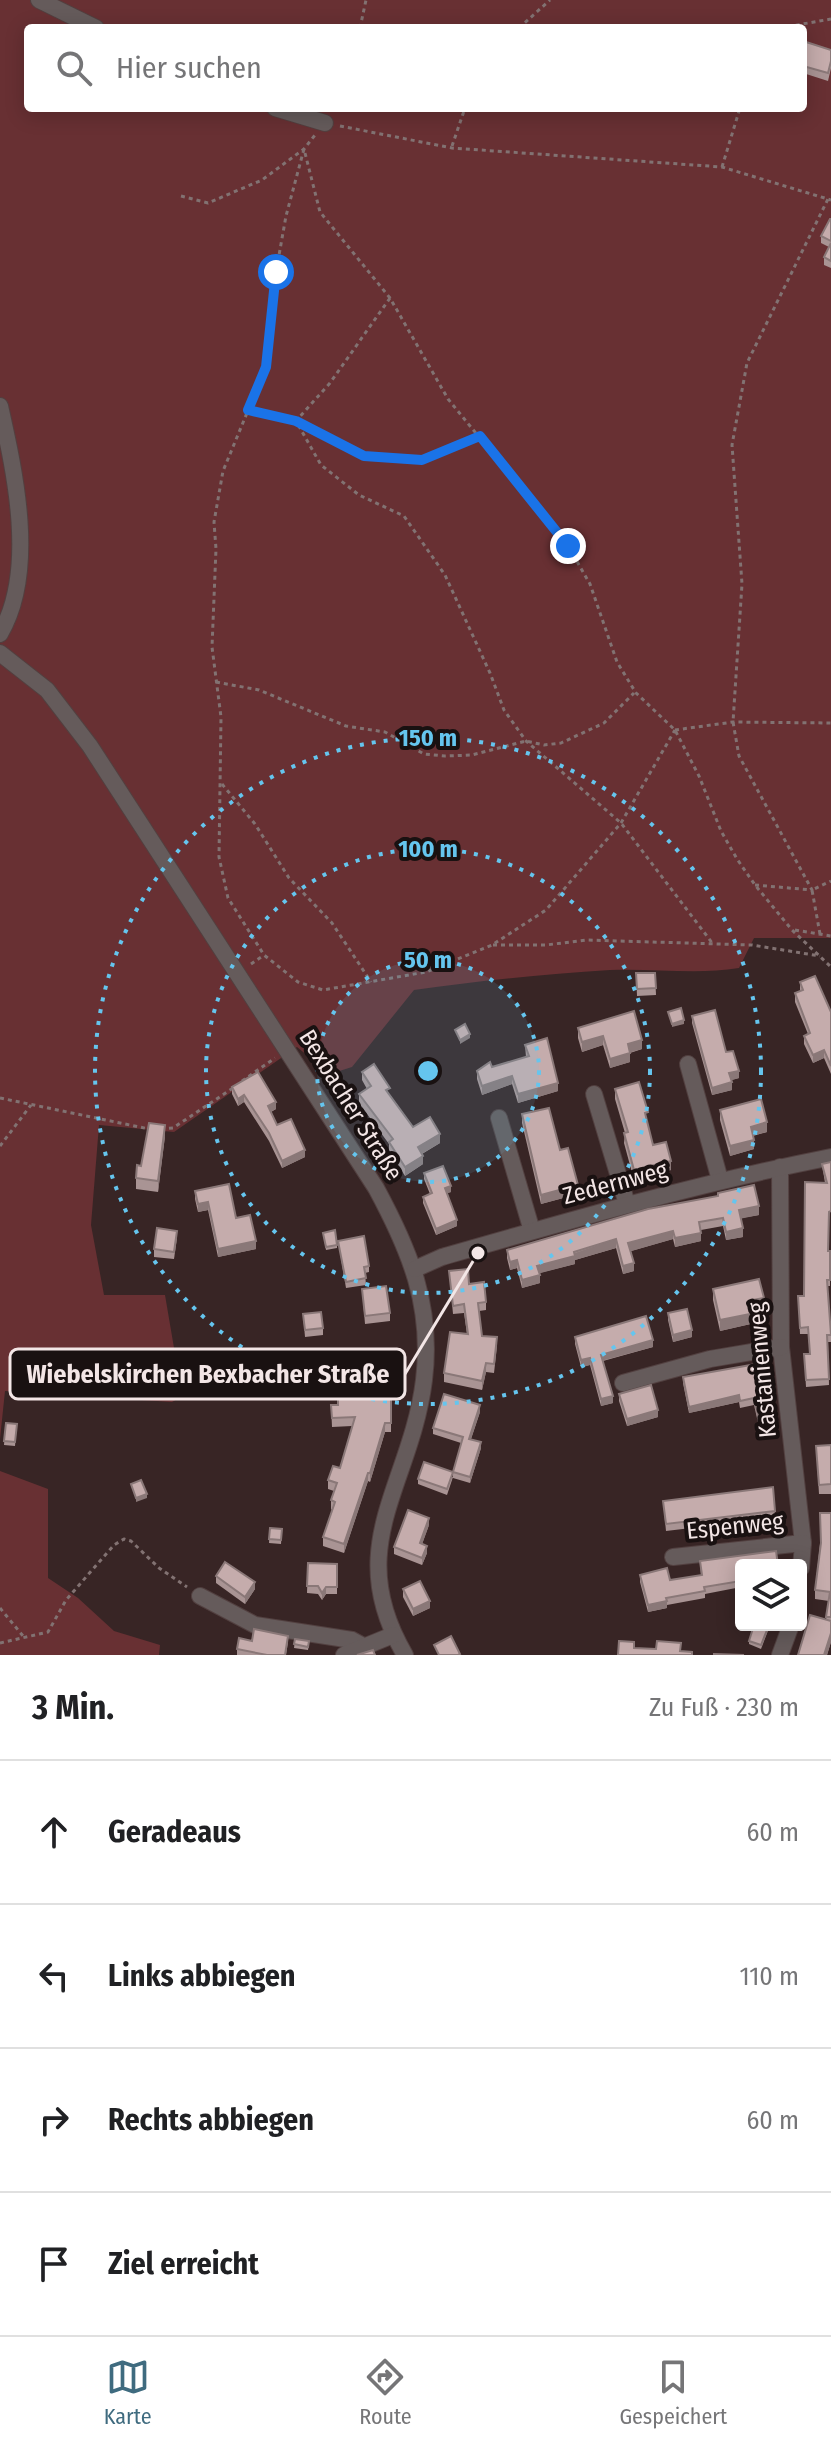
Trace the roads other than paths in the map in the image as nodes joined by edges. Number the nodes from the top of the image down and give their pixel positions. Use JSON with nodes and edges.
{"nodes":[{"id":1,"x":39,"y":0,"type":"edge"},
{"id":2,"x":88,"y":24,"type":"edge"},
{"id":3,"x":288,"y":112,"type":"edge"},
{"id":4,"x":322,"y":123,"type":"road end"},
{"id":5,"x":0,"y":406,"type":"edge"},
{"id":6,"x":0,"y":634,"type":"edge"},
{"id":7,"x":0,"y":653,"type":"edge"},
{"id":8,"x":688,"y":1064,"type":"dead end"},
{"id":9,"x":594,"y":1094,"type":"dead end"},
{"id":10,"x":499,"y":1118,"type":"dead end"},
{"id":11,"x":831,"y":1157,"type":"edge"},
{"id":12,"x":780,"y":1167,"type":"junction"},
{"id":13,"x":720,"y":1180,"type":"junction"},
{"id":14,"x":627,"y":1204,"type":"junction"},
{"id":15,"x":532,"y":1231,"type":"junction"},
{"id":16,"x":415,"y":1269,"type":"junction"},
{"id":17,"x":781,"y":1347,"type":"junction"},
{"id":18,"x":623,"y":1383,"type":"dead end"},
{"id":19,"x":803,"y":1543,"type":"junction"},
{"id":20,"x":673,"y":1557,"type":"dead end"},
{"id":21,"x":802,"y":1559,"type":"edge"},
{"id":22,"x":200,"y":1596,"type":"road end"},
{"id":23,"x":789,"y":1631,"type":"edge"},
{"id":24,"x":393,"y":1635,"type":"junction"},
{"id":25,"x":363,"y":1646,"type":"junction"},
{"id":26,"x":344,"y":1655,"type":"edge"},
{"id":27,"x":405,"y":1655,"type":"edge"},
{"id":28,"x":780,"y":1655,"type":"edge"}],
"edges":[{"from":1,"to":2,"type":"street"},
{"from":3,"to":4,"type":"street"},
{"from":5,"to":6,"type":"street"},
{"from":7,"to":16,"type":"street","name":"Bexbacher Straße"},
{"from":8,"to":13,"type":"street"},
{"from":9,"to":14,"type":"street"},
{"from":10,"to":15,"type":"street"},
{"from":11,"to":12,"type":"street","name":"Zedernweg"},
{"from":12,"to":13,"type":"street","name":"Zedernweg"},
{"from":12,"to":17,"type":"street","name":"Kastanienweg"},
{"from":13,"to":14,"type":"street","name":"Zedernweg"},
{"from":14,"to":15,"type":"street","name":"Zedernweg"},
{"from":15,"to":16,"type":"street","name":"Zedernweg"},
{"from":16,"to":24,"type":"street","name":"Bexbacher Straße"},
{"from":17,"to":18,"type":"street"},
{"from":17,"to":19,"type":"street","name":"Kastanienweg"},
{"from":19,"to":20,"type":"street","name":"Espenweg"},
{"from":19,"to":21,"type":"street","name":"Kastanienweg"},
{"from":22,"to":25,"type":"street"},
{"from":23,"to":28,"type":"street"},
{"from":24,"to":25,"type":"street"},
{"from":24,"to":27,"type":"street","name":"Bexbacher Straße"},
{"from":25,"to":26,"type":"street"}]}
